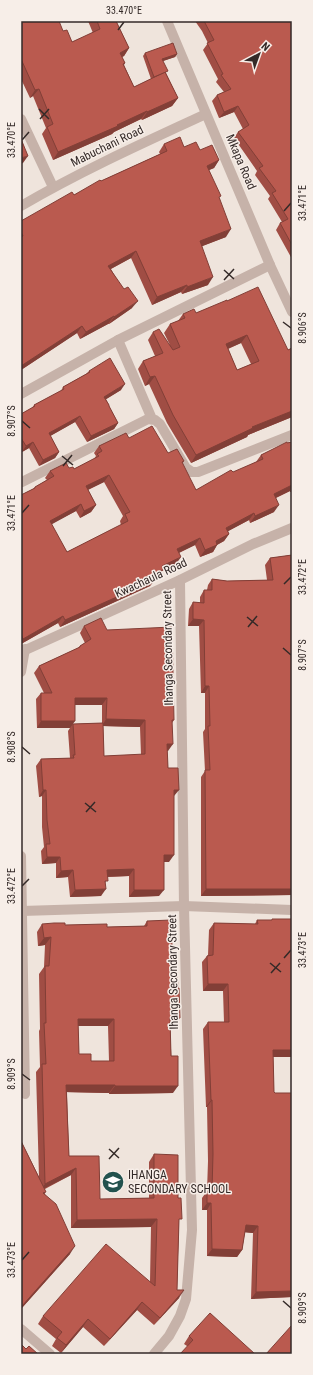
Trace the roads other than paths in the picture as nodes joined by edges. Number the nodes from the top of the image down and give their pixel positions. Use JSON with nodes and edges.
{"nodes":[{"id":1,"x":167,"y":21,"type":"edge"},
{"id":2,"x":206,"y":114,"type":"junction"},
{"id":3,"x":21,"y":119,"type":"edge"},
{"id":4,"x":53,"y":187,"type":"junction"},
{"id":5,"x":21,"y":206,"type":"edge"},
{"id":6,"x":270,"y":265,"type":"junction"},
{"id":7,"x":288,"y":294,"type":"edge"},
{"id":8,"x":292,"y":312,"type":"edge"},
{"id":9,"x":118,"y":340,"type":"junction"},
{"id":10,"x":21,"y":394,"type":"edge"},
{"id":11,"x":152,"y":419,"type":"junction"},
{"id":12,"x":292,"y":435,"type":"edge"},
{"id":13,"x":22,"y":482,"type":"edge"},
{"id":14,"x":292,"y":528,"type":"edge"},
{"id":15,"x":180,"y":580,"type":"junction"},
{"id":16,"x":23,"y":651,"type":"edge"},
{"id":17,"x":21,"y":672,"type":"edge"},
{"id":18,"x":21,"y":856,"type":"edge"},
{"id":19,"x":184,"y":906,"type":"junction"},
{"id":20,"x":292,"y":910,"type":"edge"},
{"id":21,"x":22,"y":911,"type":"junction"},
{"id":22,"x":25,"y":1094,"type":"dead end"},
{"id":23,"x":21,"y":1328,"type":"edge"},
{"id":24,"x":50,"y":1354,"type":"edge"},
{"id":25,"x":154,"y":1354,"type":"edge"}],
"edges":[{"from":1,"to":2,"type":"street","name":"Mkapa Road"},
{"from":2,"to":4,"type":"street","name":"Mabuchani Road"},
{"from":2,"to":6,"type":"street","name":"Mkapa Road"},
{"from":3,"to":4,"type":"street"},
{"from":4,"to":5,"type":"street","name":"Mabuchani Road"},
{"from":6,"to":7,"type":"street","name":"Mkapa Road"},
{"from":6,"to":9,"type":"street"},
{"from":7,"to":8,"type":"street","name":"Mkapa Road"},
{"from":9,"to":10,"type":"street"},
{"from":9,"to":11,"type":"street"},
{"from":11,"to":12,"type":"street"},
{"from":11,"to":13,"type":"street"},
{"from":14,"to":15,"type":"street","name":"Kwachaula Road"},
{"from":15,"to":16,"type":"street","name":"Kwachaula Road"},
{"from":15,"to":19,"type":"street","name":"Ihanga Secondary Street"},
{"from":16,"to":17,"type":"street"},
{"from":18,"to":21,"type":"street"},
{"from":19,"to":20,"type":"street"},
{"from":19,"to":21,"type":"street"},
{"from":19,"to":25,"type":"street","name":"Ihanga Secondary Street"},
{"from":21,"to":22,"type":"street"},
{"from":23,"to":24,"type":"street"}]}
